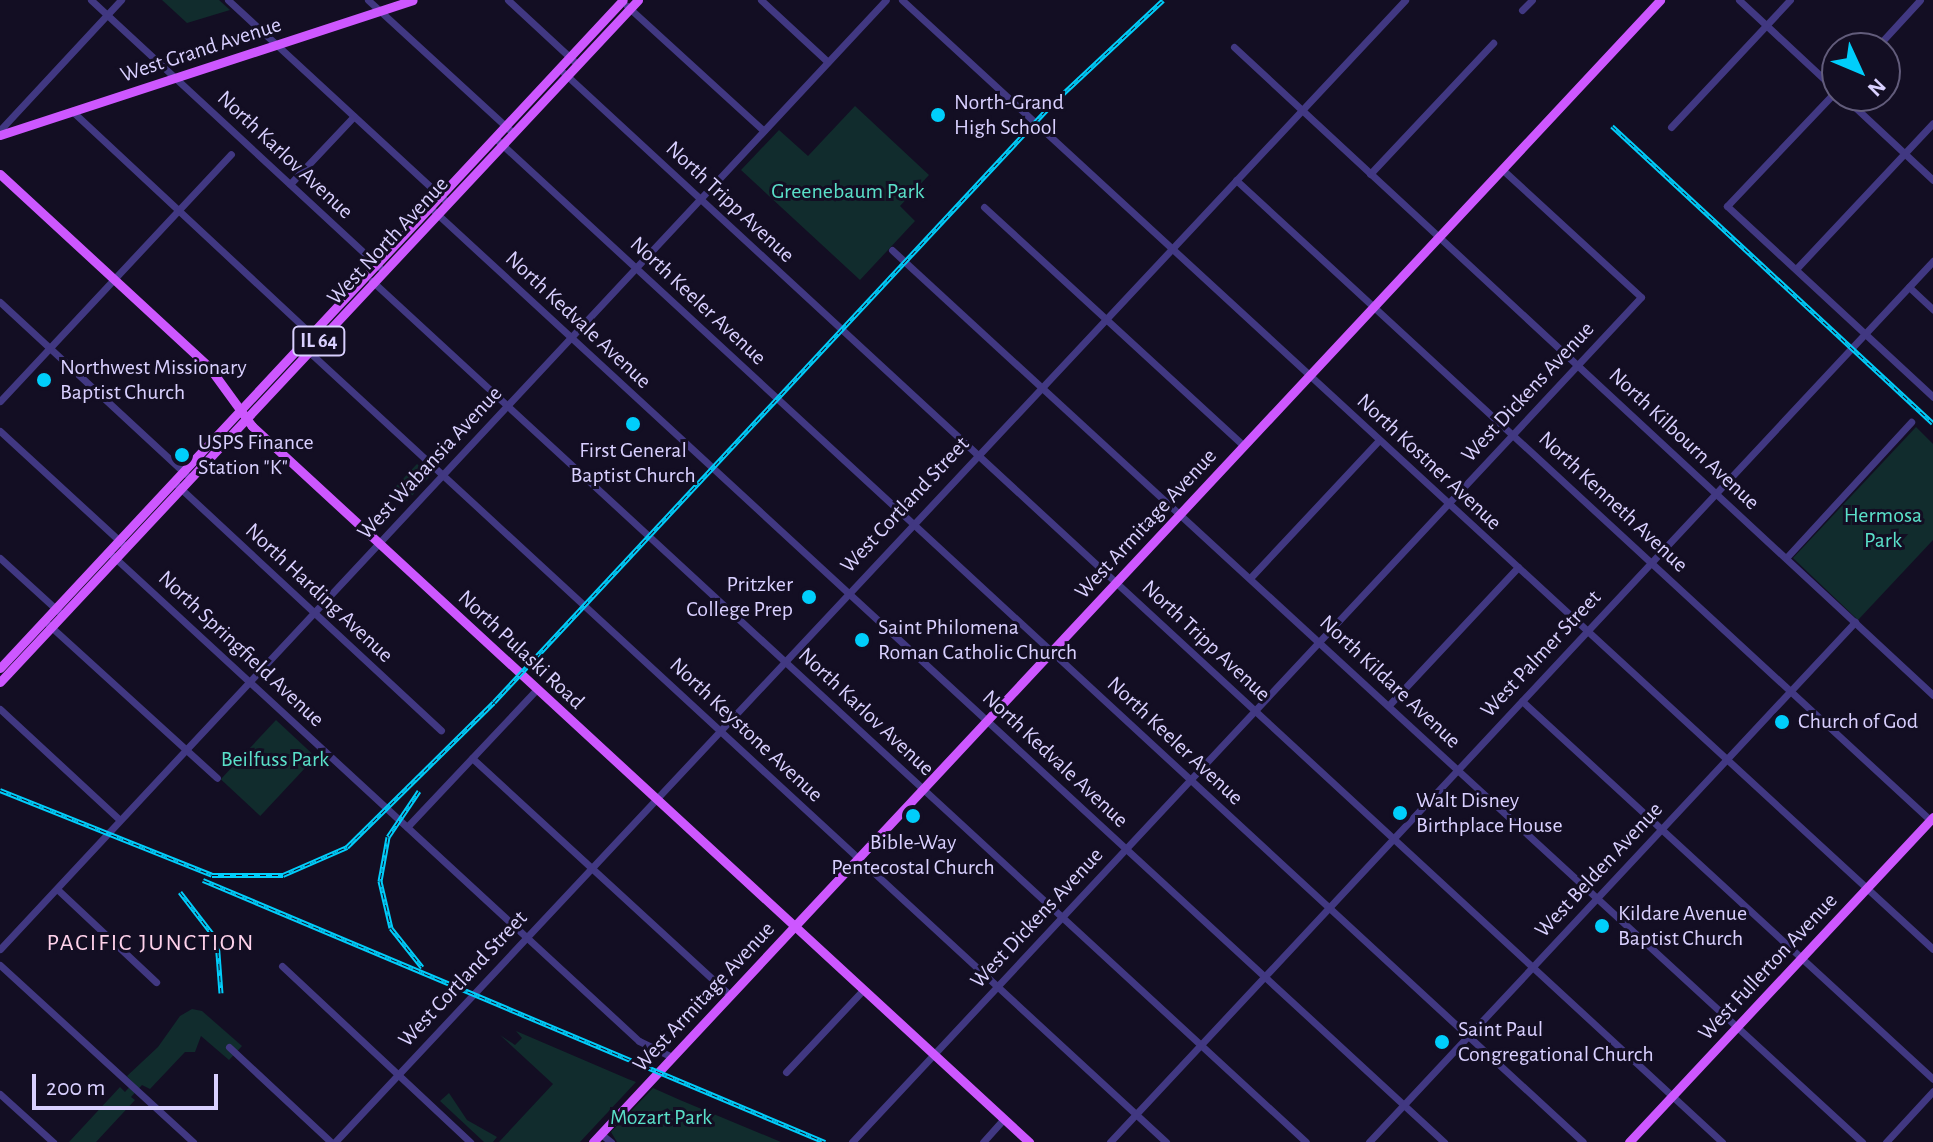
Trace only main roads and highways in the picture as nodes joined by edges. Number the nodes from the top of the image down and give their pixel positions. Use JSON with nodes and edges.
{"nodes":[{"id":1,"x":412,"y":0,"type":"edge"},
{"id":2,"x":638,"y":0,"type":"edge"},
{"id":3,"x":1660,"y":0,"type":"edge"},
{"id":4,"x":625,"y":3,"type":"edge"},
{"id":5,"x":0,"y":132,"type":"edge"},
{"id":6,"x":0,"y":174,"type":"edge"},
{"id":7,"x":243,"y":415,"type":"junction"},
{"id":8,"x":48,"y":624,"type":"junction"},
{"id":9,"x":0,"y":668,"type":"edge"},
{"id":10,"x":0,"y":682,"type":"edge"},
{"id":11,"x":1931,"y":818,"type":"edge"},
{"id":12,"x":794,"y":926,"type":"junction"},
{"id":13,"x":593,"y":1142,"type":"edge"},
{"id":14,"x":1029,"y":1142,"type":"edge"},
{"id":15,"x":1629,"y":1142,"type":"edge"}],
"edges":[{"from":1,"to":5,"type":"main road","name":"West Grand Avenue"},
{"from":2,"to":4,"type":"main road","name":"West North Avenue","number":"IL 64"},
{"from":3,"to":12,"type":"main road","name":"West Armitage Avenue"},
{"from":4,"to":7,"type":"main road","name":"West North Avenue","number":"IL 64"},
{"from":6,"to":7,"type":"main road","name":"North Pulaski Road"},
{"from":7,"to":8,"type":"main road","name":"West North Avenue","number":"IL 64"},
{"from":7,"to":12,"type":"main road","name":"North Pulaski Road"},
{"from":8,"to":9,"type":"main road","name":"West North Avenue","number":"IL 64"},
{"from":8,"to":10,"type":"main road","name":"West North Avenue","number":"IL 64"},
{"from":11,"to":15,"type":"main road","name":"West Fullerton Avenue"},
{"from":12,"to":13,"type":"main road","name":"West Armitage Avenue"},
{"from":12,"to":14,"type":"main road","name":"North Pulaski Road"}]}
